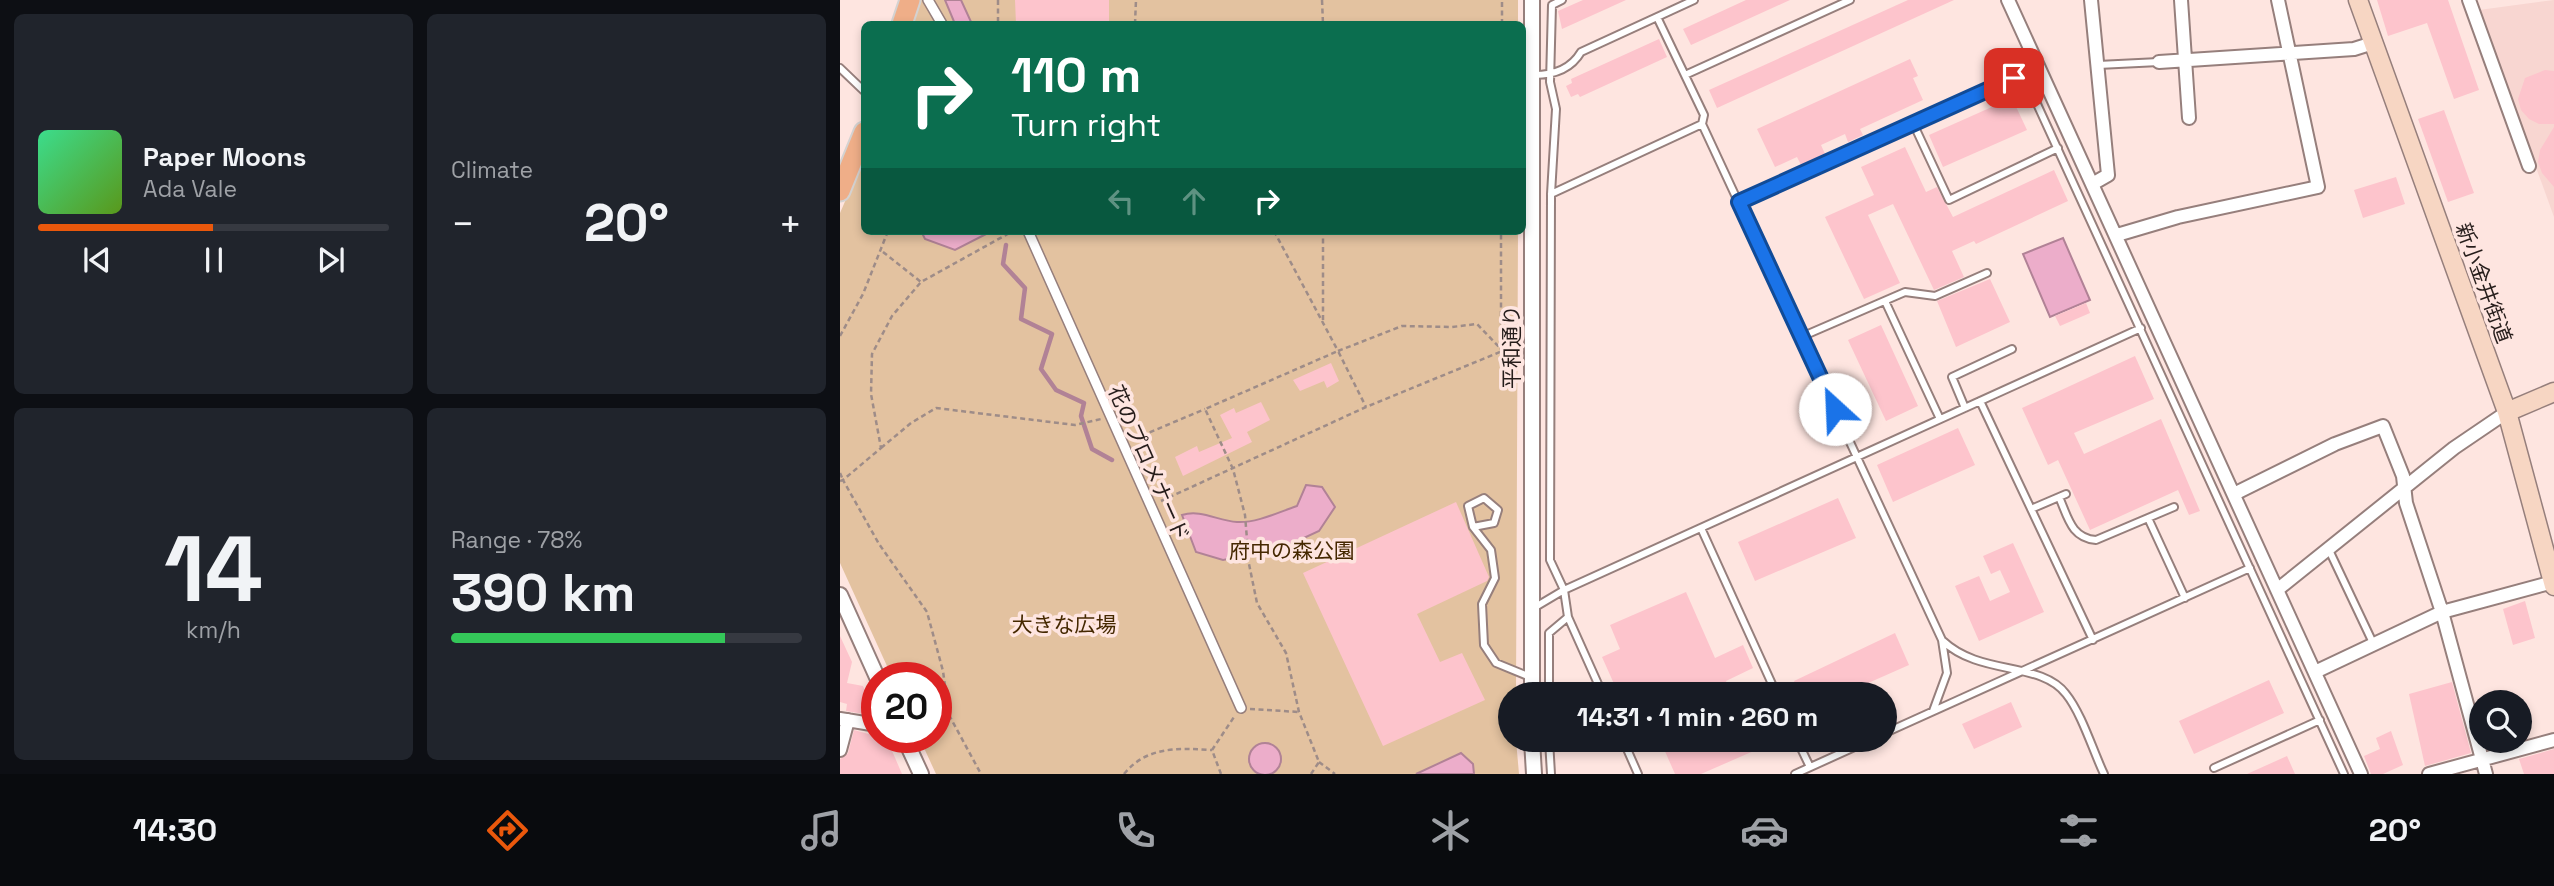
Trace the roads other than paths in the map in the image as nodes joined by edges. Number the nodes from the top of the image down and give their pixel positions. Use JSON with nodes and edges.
{"nodes":[{"id":1,"x":910,"y":0,"type":"edge"},
{"id":2,"x":928,"y":0,"type":"edge"},
{"id":3,"x":1532,"y":0,"type":"edge"},
{"id":4,"x":1562,"y":0,"type":"edge"},
{"id":5,"x":1694,"y":0,"type":"edge"},
{"id":6,"x":1850,"y":0,"type":"edge"},
{"id":7,"x":2008,"y":0,"type":"edge"},
{"id":8,"x":2091,"y":0,"type":"edge"},
{"id":9,"x":2181,"y":0,"type":"edge"},
{"id":10,"x":2278,"y":0,"type":"edge"},
{"id":11,"x":2358,"y":0,"type":"edge"},
{"id":12,"x":2469,"y":0,"type":"edge"},
{"id":13,"x":1657,"y":17,"type":"junction"},
{"id":14,"x":903,"y":21,"type":"edge"},
{"id":15,"x":940,"y":21,"type":"edge"},
{"id":16,"x":2374,"y":43,"type":"junction"},
{"id":17,"x":2290,"y":54,"type":"junction"},
{"id":18,"x":2183,"y":61,"type":"junction"},
{"id":19,"x":2159,"y":62,"type":"joint"},
{"id":20,"x":2096,"y":65,"type":"junction"},
{"id":21,"x":840,"y":68,"type":"edge"},
{"id":22,"x":1532,"y":75,"type":"junction"},
{"id":23,"x":1550,"y":75,"type":"junction"},
{"id":24,"x":1685,"y":75,"type":"junction"},
{"id":25,"x":861,"y":88,"type":"edge"},
{"id":26,"x":2189,"y":118,"type":"dead end"},
{"id":27,"x":1913,"y":123,"type":"junction"},
{"id":28,"x":1702,"y":124,"type":"junction"},
{"id":29,"x":861,"y":139,"type":"edge"},
{"id":30,"x":2058,"y":148,"type":"junction"},
{"id":31,"x":2529,"y":166,"type":"dead end"},
{"id":32,"x":2094,"y":183,"type":"junction"},
{"id":33,"x":840,"y":191,"type":"edge"},
{"id":34,"x":1551,"y":194,"type":"junction"},
{"id":35,"x":1739,"y":202,"type":"junction"},
{"id":36,"x":1030,"y":235,"type":"edge"},
{"id":37,"x":2118,"y":235,"type":"junction"},
{"id":38,"x":1987,"y":273,"type":"dead end"},
{"id":39,"x":1885,"y":301,"type":"junction"},
{"id":40,"x":2141,"y":328,"type":"junction"},
{"id":41,"x":1801,"y":337,"type":"junction"},
{"id":42,"x":2012,"y":349,"type":"dead end"},
{"id":43,"x":2554,"y":392,"type":"edge"},
{"id":44,"x":1980,"y":401,"type":"junction"},
{"id":45,"x":1965,"y":408,"type":"junction"},
{"id":46,"x":2507,"y":412,"type":"junction"},
{"id":47,"x":1940,"y":419,"type":"junction"},
{"id":48,"x":1857,"y":457,"type":"junction"},
{"id":49,"x":2405,"y":489,"type":"junction"},
{"id":50,"x":2234,"y":494,"type":"junction"},
{"id":51,"x":2174,"y":507,"type":"dead end"},
{"id":52,"x":2031,"y":509,"type":"junction"},
{"id":53,"x":2148,"y":518,"type":"junction"},
{"id":54,"x":1474,"y":527,"type":"junction"},
{"id":55,"x":1701,"y":528,"type":"junction"},
{"id":56,"x":2329,"y":550,"type":"junction"},
{"id":57,"x":2250,"y":568,"type":"junction"},
{"id":58,"x":2553,"y":584,"type":"edge"},
{"id":59,"x":1563,"y":590,"type":"junction"},
{"id":60,"x":2277,"y":590,"type":"junction"},
{"id":61,"x":840,"y":595,"type":"edge"},
{"id":62,"x":2185,"y":598,"type":"junction"},
{"id":63,"x":1532,"y":609,"type":"junction"},
{"id":64,"x":2442,"y":612,"type":"junction"},
{"id":65,"x":1568,"y":617,"type":"junction"},
{"id":66,"x":1942,"y":640,"type":"junction"},
{"id":67,"x":2092,"y":640,"type":"junction"},
{"id":68,"x":2374,"y":645,"type":"junction"},
{"id":69,"x":870,"y":662,"type":"edge"},
{"id":70,"x":2021,"y":672,"type":"junction"},
{"id":71,"x":2315,"y":672,"type":"junction"},
{"id":72,"x":1532,"y":677,"type":"junction"},
{"id":73,"x":1532,"y":682,"type":"edge"},
{"id":74,"x":1549,"y":682,"type":"edge"},
{"id":75,"x":1597,"y":682,"type":"edge"},
{"id":76,"x":1771,"y":682,"type":"edge"},
{"id":77,"x":1241,"y":708,"type":"road end"},
{"id":78,"x":1933,"y":711,"type":"junction"},
{"id":79,"x":844,"y":719,"type":"edge"},
{"id":80,"x":2320,"y":720,"type":"junction"},
{"id":81,"x":1897,"y":728,"type":"edge"},
{"id":82,"x":2554,"y":740,"type":"edge"},
{"id":83,"x":840,"y":750,"type":"edge"},
{"id":84,"x":1533,"y":752,"type":"edge"},
{"id":85,"x":1550,"y":752,"type":"edge"},
{"id":86,"x":1628,"y":752,"type":"edge"},
{"id":87,"x":1803,"y":752,"type":"edge"},
{"id":88,"x":1844,"y":752,"type":"edge"},
{"id":89,"x":911,"y":753,"type":"edge"},
{"id":90,"x":2482,"y":760,"type":"junction"},
{"id":91,"x":1810,"y":768,"type":"junction"},
{"id":92,"x":2214,"y":768,"type":"dead end"},
{"id":93,"x":921,"y":774,"type":"edge"},
{"id":94,"x":1534,"y":774,"type":"edge"},
{"id":95,"x":1551,"y":774,"type":"edge"},
{"id":96,"x":1638,"y":774,"type":"edge"},
{"id":97,"x":1795,"y":774,"type":"edge"},
{"id":98,"x":2104,"y":774,"type":"edge"},
{"id":99,"x":2344,"y":774,"type":"edge"},
{"id":100,"x":2361,"y":774,"type":"edge"},
{"id":101,"x":2430,"y":774,"type":"edge"},
{"id":102,"x":2486,"y":774,"type":"edge"}],
"edges":[{"from":1,"to":14,"type":"main road"},
{"from":2,"to":15,"type":"street"},
{"from":3,"to":22,"type":"street","name":"平和通り"},
{"from":4,"to":23,"type":"lane"},
{"from":5,"to":13,"type":"lane"},
{"from":6,"to":24,"type":"lane"},
{"from":7,"to":32,"type":"street"},
{"from":8,"to":20,"type":"street"},
{"from":9,"to":18,"type":"street"},
{"from":10,"to":17,"type":"street"},
{"from":11,"to":16,"type":"main road","name":"新小金井街道"},
{"from":12,"to":31,"type":"street"},
{"from":13,"to":23,"type":"lane"},
{"from":13,"to":24,"type":"lane"},
{"from":16,"to":17,"type":"street"},
{"from":16,"to":46,"type":"main road","name":"新小金井街道"},
{"from":17,"to":18,"type":"street"},
{"from":17,"to":37,"type":"street"},
{"from":18,"to":19,"type":"street"},
{"from":18,"to":26,"type":"street"},
{"from":19,"to":20,"type":"lane"},
{"from":20,"to":32,"type":"street"},
{"from":21,"to":25,"type":"lane"},
{"from":22,"to":23,"type":"lane"},
{"from":22,"to":63,"type":"street","name":"平和通り"},
{"from":23,"to":34,"type":"lane"},
{"from":24,"to":28,"type":"lane"},
{"from":27,"to":30,"type":"lane"},
{"from":27,"to":30,"type":"lane"},
{"from":27,"to":35,"type":"lane"},
{"from":28,"to":34,"type":"lane"},
{"from":28,"to":35,"type":"lane"},
{"from":29,"to":33,"type":"main road"},
{"from":30,"to":40,"type":"lane"},
{"from":32,"to":37,"type":"street"},
{"from":34,"to":59,"type":"lane"},
{"from":35,"to":41,"type":"lane"},
{"from":36,"to":77,"type":"street","name":"花のプロメナード"},
{"from":37,"to":50,"type":"street"},
{"from":38,"to":39,"type":"lane"},
{"from":39,"to":41,"type":"lane"},
{"from":39,"to":47,"type":"lane"},
{"from":40,"to":44,"type":"lane"},
{"from":40,"to":57,"type":"lane"},
{"from":41,"to":48,"type":"lane"},
{"from":42,"to":45,"type":"lane"},
{"from":43,"to":46,"type":"main road"},
{"from":44,"to":45,"type":"lane"},
{"from":44,"to":52,"type":"lane"},
{"from":45,"to":47,"type":"lane"},
{"from":46,"to":49,"type":"street"},
{"from":46,"to":58,"type":"main road","name":"新小金井街道"},
{"from":47,"to":48,"type":"lane"},
{"from":48,"to":55,"type":"lane"},
{"from":48,"to":66,"type":"lane"},
{"from":49,"to":50,"type":"street"},
{"from":49,"to":56,"type":"street"},
{"from":49,"to":64,"type":"street"},
{"from":50,"to":60,"type":"street"},
{"from":51,"to":53,"type":"lane"},
{"from":52,"to":53,"type":"lane"},
{"from":52,"to":67,"type":"lane"},
{"from":53,"to":62,"type":"lane"},
{"from":54,"to":54,"type":"lane"},
{"from":54,"to":72,"type":"lane"},
{"from":55,"to":59,"type":"lane"},
{"from":55,"to":76,"type":"lane"},
{"from":56,"to":60,"type":"street"},
{"from":56,"to":68,"type":"lane"},
{"from":57,"to":62,"type":"lane"},
{"from":57,"to":80,"type":"lane"},
{"from":58,"to":64,"type":"street"},
{"from":59,"to":63,"type":"lane"},
{"from":59,"to":65,"type":"lane"},
{"from":60,"to":71,"type":"street"},
{"from":61,"to":69,"type":"street"},
{"from":62,"to":67,"type":"lane"},
{"from":63,"to":72,"type":"street","name":"平和通り"},
{"from":64,"to":68,"type":"street"},
{"from":64,"to":90,"type":"street"},
{"from":65,"to":74,"type":"lane"},
{"from":65,"to":75,"type":"lane"},
{"from":66,"to":70,"type":"lane"},
{"from":66,"to":78,"type":"lane"},
{"from":67,"to":70,"type":"lane"},
{"from":68,"to":71,"type":"street"},
{"from":70,"to":78,"type":"lane"},
{"from":70,"to":98,"type":"lane"},
{"from":71,"to":100,"type":"street"},
{"from":72,"to":73,"type":"street","name":"平和通り"},
{"from":78,"to":81,"type":"lane"},
{"from":79,"to":83,"type":"street"},
{"from":80,"to":92,"type":"lane"},
{"from":80,"to":99,"type":"lane"},
{"from":82,"to":90,"type":"street"},
{"from":84,"to":94,"type":"street"},
{"from":85,"to":95,"type":"lane"},
{"from":86,"to":96,"type":"lane"},
{"from":87,"to":91,"type":"lane"},
{"from":88,"to":91,"type":"lane"},
{"from":89,"to":93,"type":"street"},
{"from":90,"to":101,"type":"street"},
{"from":90,"to":102,"type":"street"},
{"from":91,"to":97,"type":"lane"}]}
